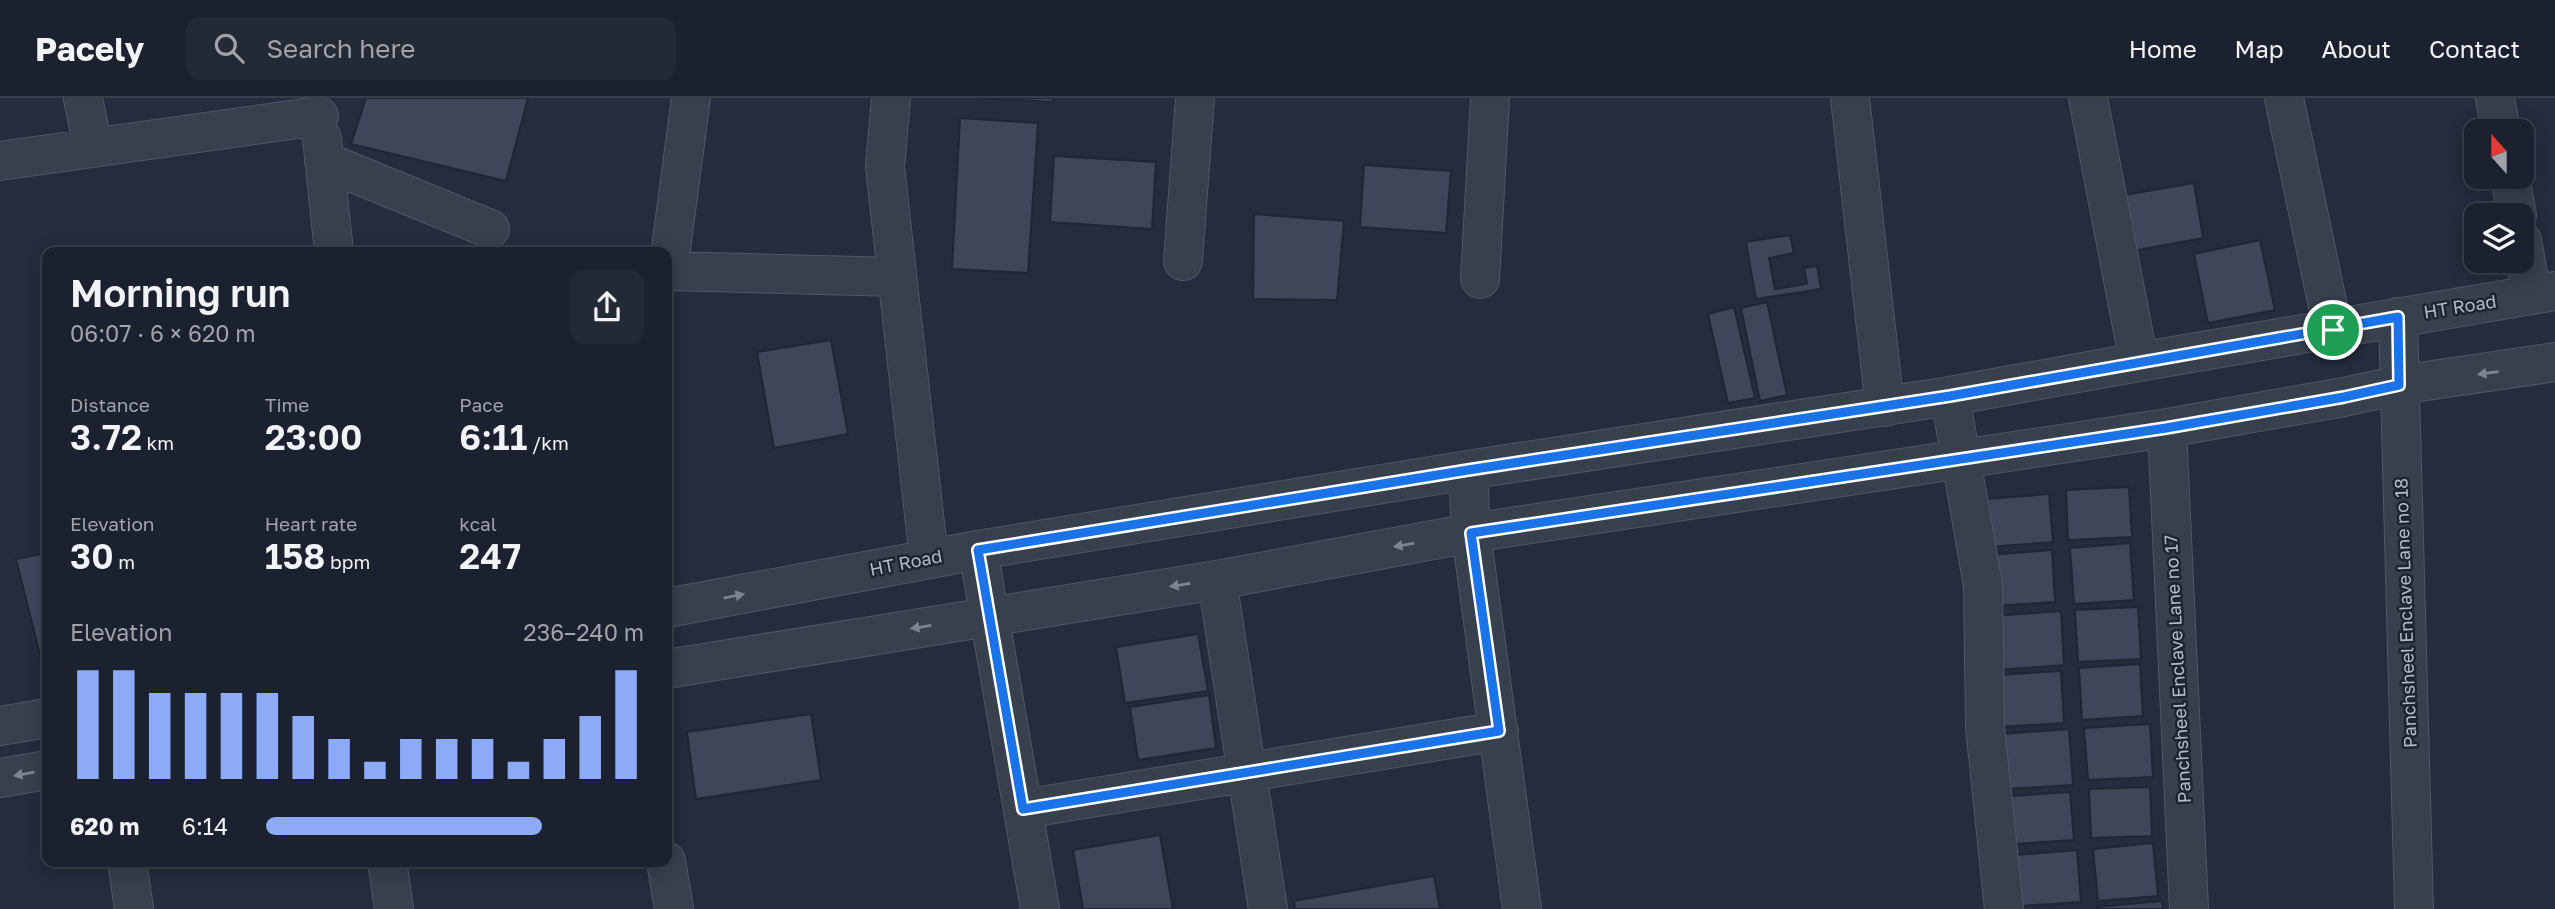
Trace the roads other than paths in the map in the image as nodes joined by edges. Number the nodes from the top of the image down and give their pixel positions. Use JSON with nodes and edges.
{"nodes":[{"id":1,"x":83,"y":98,"type":"edge"},
{"id":2,"x":691,"y":98,"type":"edge"},
{"id":3,"x":891,"y":98,"type":"edge"},
{"id":4,"x":1195,"y":98,"type":"edge"},
{"id":5,"x":1490,"y":98,"type":"edge"},
{"id":6,"x":1850,"y":98,"type":"edge"},
{"id":7,"x":2088,"y":98,"type":"edge"},
{"id":8,"x":2284,"y":98,"type":"edge"},
{"id":9,"x":2495,"y":98,"type":"edge"},
{"id":10,"x":318,"y":107,"type":"edge"},
{"id":11,"x":2499,"y":119,"type":"edge"},
{"id":12,"x":93,"y":148,"type":"junction"},
{"id":13,"x":324,"y":161,"type":"junction"},
{"id":14,"x":0,"y":162,"type":"edge"},
{"id":15,"x":490,"y":229,"type":"dead end"},
{"id":16,"x":333,"y":247,"type":"edge"},
{"id":17,"x":671,"y":247,"type":"edge"},
{"id":18,"x":1182,"y":261,"type":"dead end"},
{"id":19,"x":672,"y":271,"type":"edge"},
{"id":20,"x":2534,"y":271,"type":"edge"},
{"id":21,"x":897,"y":276,"type":"junction"},
{"id":22,"x":1480,"y":279,"type":"dead end"},
{"id":23,"x":2543,"y":293,"type":"edge"},
{"id":24,"x":2398,"y":317,"type":"junction"},
{"id":25,"x":2333,"y":330,"type":"junction"},
{"id":26,"x":2139,"y":362,"type":"junction"},
{"id":27,"x":2555,"y":362,"type":"edge"},
{"id":28,"x":2399,"y":385,"type":"junction"},
{"id":29,"x":1950,"y":396,"type":"junction"},
{"id":30,"x":1885,"y":407,"type":"junction"},
{"id":31,"x":2166,"y":428,"type":"junction"},
{"id":32,"x":1962,"y":459,"type":"junction"},
{"id":33,"x":1468,"y":470,"type":"junction"},
{"id":34,"x":1471,"y":533,"type":"junction"},
{"id":35,"x":978,"y":550,"type":"junction"},
{"id":36,"x":929,"y":559,"type":"junction"},
{"id":37,"x":1217,"y":579,"type":"junction"},
{"id":38,"x":672,"y":607,"type":"edge"},
{"id":39,"x":989,"y":616,"type":"junction"},
{"id":40,"x":672,"y":668,"type":"edge"},
{"id":41,"x":42,"y":719,"type":"edge"},
{"id":42,"x":0,"y":726,"type":"edge"},
{"id":43,"x":1499,"y":731,"type":"junction"},
{"id":44,"x":42,"y":771,"type":"edge"},
{"id":45,"x":1246,"y":772,"type":"junction"},
{"id":46,"x":0,"y":778,"type":"edge"},
{"id":47,"x":1023,"y":809,"type":"junction"},
{"id":48,"x":128,"y":867,"type":"edge"},
{"id":49,"x":388,"y":867,"type":"edge"},
{"id":50,"x":667,"y":867,"type":"edge"},
{"id":51,"x":134,"y":909,"type":"edge"},
{"id":52,"x":394,"y":909,"type":"edge"},
{"id":53,"x":674,"y":909,"type":"edge"},
{"id":54,"x":1040,"y":909,"type":"edge"},
{"id":55,"x":1268,"y":909,"type":"edge"},
{"id":56,"x":1522,"y":909,"type":"edge"},
{"id":57,"x":2004,"y":909,"type":"edge"},
{"id":58,"x":2189,"y":909,"type":"edge"},
{"id":59,"x":2414,"y":909,"type":"edge"}],
"edges":[{"from":1,"to":12,"type":"street"},
{"from":2,"to":17,"type":"street"},
{"from":3,"to":21,"type":"street"},
{"from":4,"to":18,"type":"street"},
{"from":5,"to":22,"type":"street"},
{"from":6,"to":30,"type":"street"},
{"from":7,"to":26,"type":"street"},
{"from":8,"to":25,"type":"street"},
{"from":9,"to":11,"type":"street"},
{"from":10,"to":12,"type":"street"},
{"from":10,"to":13,"type":"street"},
{"from":12,"to":14,"type":"street"},
{"from":13,"to":15,"type":"street"},
{"from":13,"to":16,"type":"street"},
{"from":19,"to":21,"type":"street"},
{"from":20,"to":23,"type":"street"},
{"from":21,"to":36,"type":"street"},
{"from":23,"to":24,"type":"street","name":"HT Road"},
{"from":24,"to":25,"type":"street","name":"HT Road"},
{"from":24,"to":28,"type":"street","name":"Panchsheel Enclave Lane no 18"},
{"from":25,"to":26,"type":"street","name":"HT Road"},
{"from":26,"to":29,"type":"street","name":"HT Road"},
{"from":27,"to":28,"type":"street","one_way":true},
{"from":28,"to":31,"type":"street"},
{"from":28,"to":59,"type":"street","name":"Panchsheel Enclave Lane no 18"},
{"from":29,"to":30,"type":"street","name":"HT Road"},
{"from":29,"to":32,"type":"street"},
{"from":30,"to":33,"type":"street","name":"HT Road"},
{"from":31,"to":32,"type":"street"},
{"from":31,"to":58,"type":"street","name":"Panchsheel Enclave Lane no 17"},
{"from":32,"to":34,"type":"street"},
{"from":32,"to":57,"type":"street"},
{"from":33,"to":34,"type":"street"},
{"from":33,"to":35,"type":"street","name":"HT Road"},
{"from":34,"to":37,"type":"street","one_way":true},
{"from":34,"to":43,"type":"street"},
{"from":35,"to":36,"type":"street","name":"HT Road"},
{"from":35,"to":39,"type":"street"},
{"from":38,"to":36,"type":"street","name":"HT Road","one_way":true},
{"from":37,"to":39,"type":"street","one_way":true},
{"from":37,"to":45,"type":"street"},
{"from":39,"to":40,"type":"street","one_way":true},
{"from":39,"to":47,"type":"street"},
{"from":41,"to":42,"type":"street"},
{"from":43,"to":45,"type":"street"},
{"from":43,"to":56,"type":"street"},
{"from":44,"to":46,"type":"street","one_way":true},
{"from":45,"to":47,"type":"street"},
{"from":45,"to":55,"type":"street"},
{"from":47,"to":54,"type":"street"},
{"from":48,"to":51,"type":"street"},
{"from":49,"to":52,"type":"street"},
{"from":50,"to":53,"type":"street"}]}
